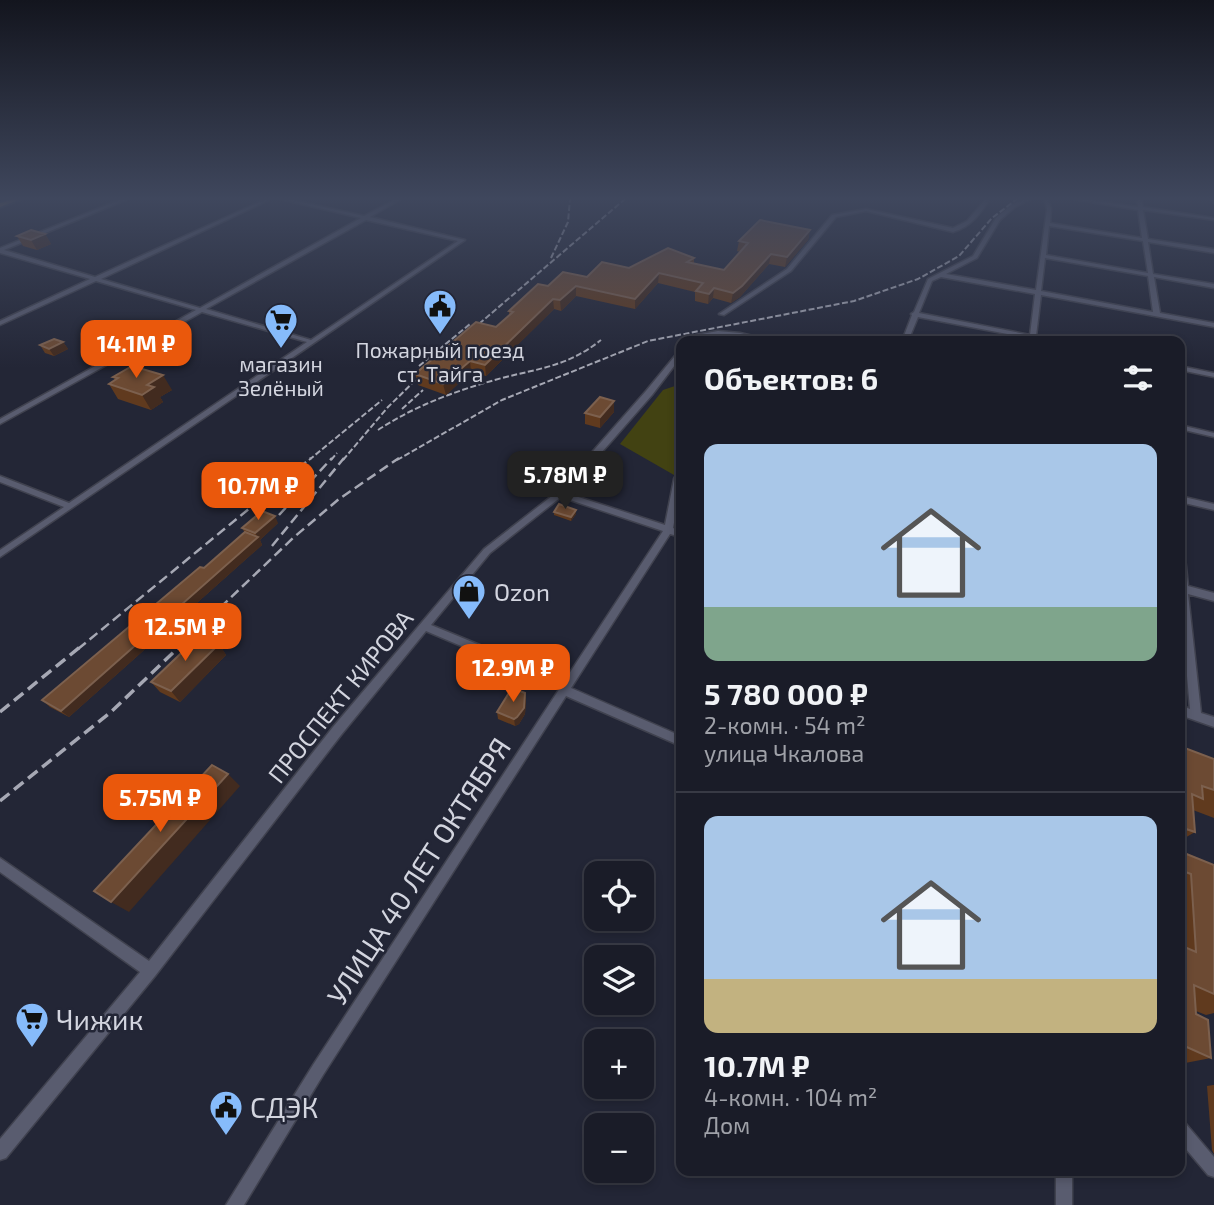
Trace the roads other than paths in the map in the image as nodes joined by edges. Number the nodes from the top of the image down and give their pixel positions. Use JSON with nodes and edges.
{"nodes":[{"id":1,"x":14,"y":255,"type":"edge"},
{"id":2,"x":146,"y":255,"type":"edge"},
{"id":3,"x":299,"y":255,"type":"edge"},
{"id":4,"x":440,"y":255,"type":"edge"},
{"id":5,"x":801,"y":255,"type":"edge"},
{"id":6,"x":976,"y":255,"type":"edge"},
{"id":7,"x":1148,"y":255,"type":"edge"},
{"id":8,"x":1042,"y":256,"type":"joint"},
{"id":9,"x":942,"y":275,"type":"junction"},
{"id":10,"x":1151,"y":275,"type":"junction"},
{"id":11,"x":95,"y":279,"type":"junction"},
{"id":12,"x":1214,"y":286,"type":"edge"},
{"id":13,"x":1038,"y":293,"type":"junction"},
{"id":14,"x":201,"y":311,"type":"junction"},
{"id":15,"x":722,"y":314,"type":"dead end"},
{"id":16,"x":914,"y":314,"type":"junction"},
{"id":17,"x":1157,"y":315,"type":"junction"},
{"id":18,"x":0,"y":323,"type":"edge"},
{"id":19,"x":1214,"y":325,"type":"edge"},
{"id":20,"x":698,"y":336,"type":"edge"},
{"id":21,"x":742,"y":336,"type":"edge"},
{"id":22,"x":907,"y":336,"type":"edge"},
{"id":23,"x":1018,"y":336,"type":"edge"},
{"id":24,"x":1032,"y":336,"type":"edge"},
{"id":25,"x":312,"y":342,"type":"junction"},
{"id":26,"x":676,"y":358,"type":"edge"},
{"id":27,"x":1185,"y":369,"type":"edge"},
{"id":28,"x":1214,"y":375,"type":"edge"},
{"id":29,"x":0,"y":422,"type":"edge"},
{"id":30,"x":1185,"y":428,"type":"edge"},
{"id":31,"x":1214,"y":435,"type":"edge"},
{"id":32,"x":0,"y":479,"type":"edge"},
{"id":33,"x":560,"y":494,"type":"junction"},
{"id":34,"x":1185,"y":500,"type":"edge"},
{"id":35,"x":676,"y":505,"type":"edge"},
{"id":36,"x":70,"y":506,"type":"junction"},
{"id":37,"x":1214,"y":507,"type":"edge"},
{"id":38,"x":674,"y":532,"type":"edge"},
{"id":39,"x":0,"y":554,"type":"edge"},
{"id":40,"x":1185,"y":589,"type":"edge"},
{"id":41,"x":1214,"y":597,"type":"edge"},
{"id":42,"x":1185,"y":615,"type":"edge"},
{"id":43,"x":424,"y":626,"type":"junction"},
{"id":44,"x":565,"y":688,"type":"junction"},
{"id":45,"x":1185,"y":712,"type":"edge"},
{"id":46,"x":1196,"y":715,"type":"junction"},
{"id":47,"x":1214,"y":722,"type":"edge"},
{"id":48,"x":676,"y":739,"type":"edge"},
{"id":49,"x":0,"y":864,"type":"edge"},
{"id":50,"x":150,"y":971,"type":"junction"},
{"id":51,"x":1185,"y":1136,"type":"edge"},
{"id":52,"x":0,"y":1152,"type":"edge"},
{"id":53,"x":1214,"y":1169,"type":"edge"},
{"id":54,"x":1064,"y":1176,"type":"edge"},
{"id":55,"x":234,"y":1205,"type":"edge"},
{"id":56,"x":1064,"y":1205,"type":"edge"}],
"edges":[{"from":1,"to":11,"type":"street"},
{"from":2,"to":11,"type":"street"},
{"from":3,"to":14,"type":"street"},
{"from":4,"to":25,"type":"street"},
{"from":5,"to":15,"type":"street"},
{"from":6,"to":9,"type":"street"},
{"from":7,"to":10,"type":"street"},
{"from":8,"to":10,"type":"street"},
{"from":8,"to":13,"type":"street"},
{"from":9,"to":13,"type":"street"},
{"from":9,"to":16,"type":"street"},
{"from":10,"to":12,"type":"street"},
{"from":10,"to":17,"type":"street"},
{"from":11,"to":14,"type":"street"},
{"from":11,"to":18,"type":"street"},
{"from":13,"to":17,"type":"street"},
{"from":13,"to":24,"type":"street"},
{"from":14,"to":25,"type":"street"},
{"from":14,"to":29,"type":"street"},
{"from":16,"to":22,"type":"street"},
{"from":16,"to":23,"type":"street"},
{"from":17,"to":19,"type":"street"},
{"from":20,"to":21,"type":"street"},
{"from":25,"to":36,"type":"street"},
{"from":26,"to":33,"type":"street","name":"ПРОСПЕКТ КИРОВА"},
{"from":27,"to":28,"type":"street"},
{"from":30,"to":31,"type":"street"},
{"from":32,"to":36,"type":"street"},
{"from":33,"to":38,"type":"street"},
{"from":33,"to":43,"type":"street","name":"ПРОСПЕКТ КИРОВА"},
{"from":34,"to":37,"type":"street"},
{"from":35,"to":38,"type":"street"},
{"from":36,"to":39,"type":"street"},
{"from":38,"to":44,"type":"street","name":"УЛИЦА 40 ЛЕТ ОКТЯБРЯ"},
{"from":40,"to":41,"type":"street"},
{"from":42,"to":46,"type":"street"},
{"from":43,"to":44,"type":"street"},
{"from":43,"to":50,"type":"street","name":"ПРОСПЕКТ КИРОВА"},
{"from":44,"to":48,"type":"street"},
{"from":44,"to":55,"type":"street","name":"УЛИЦА 40 ЛЕТ ОКТЯБРЯ"},
{"from":45,"to":46,"type":"street"},
{"from":46,"to":47,"type":"street"},
{"from":49,"to":50,"type":"street"},
{"from":50,"to":52,"type":"street","name":"ПРОСПЕКТ КИРОВА"},
{"from":51,"to":53,"type":"street"},
{"from":54,"to":56,"type":"street"}]}
